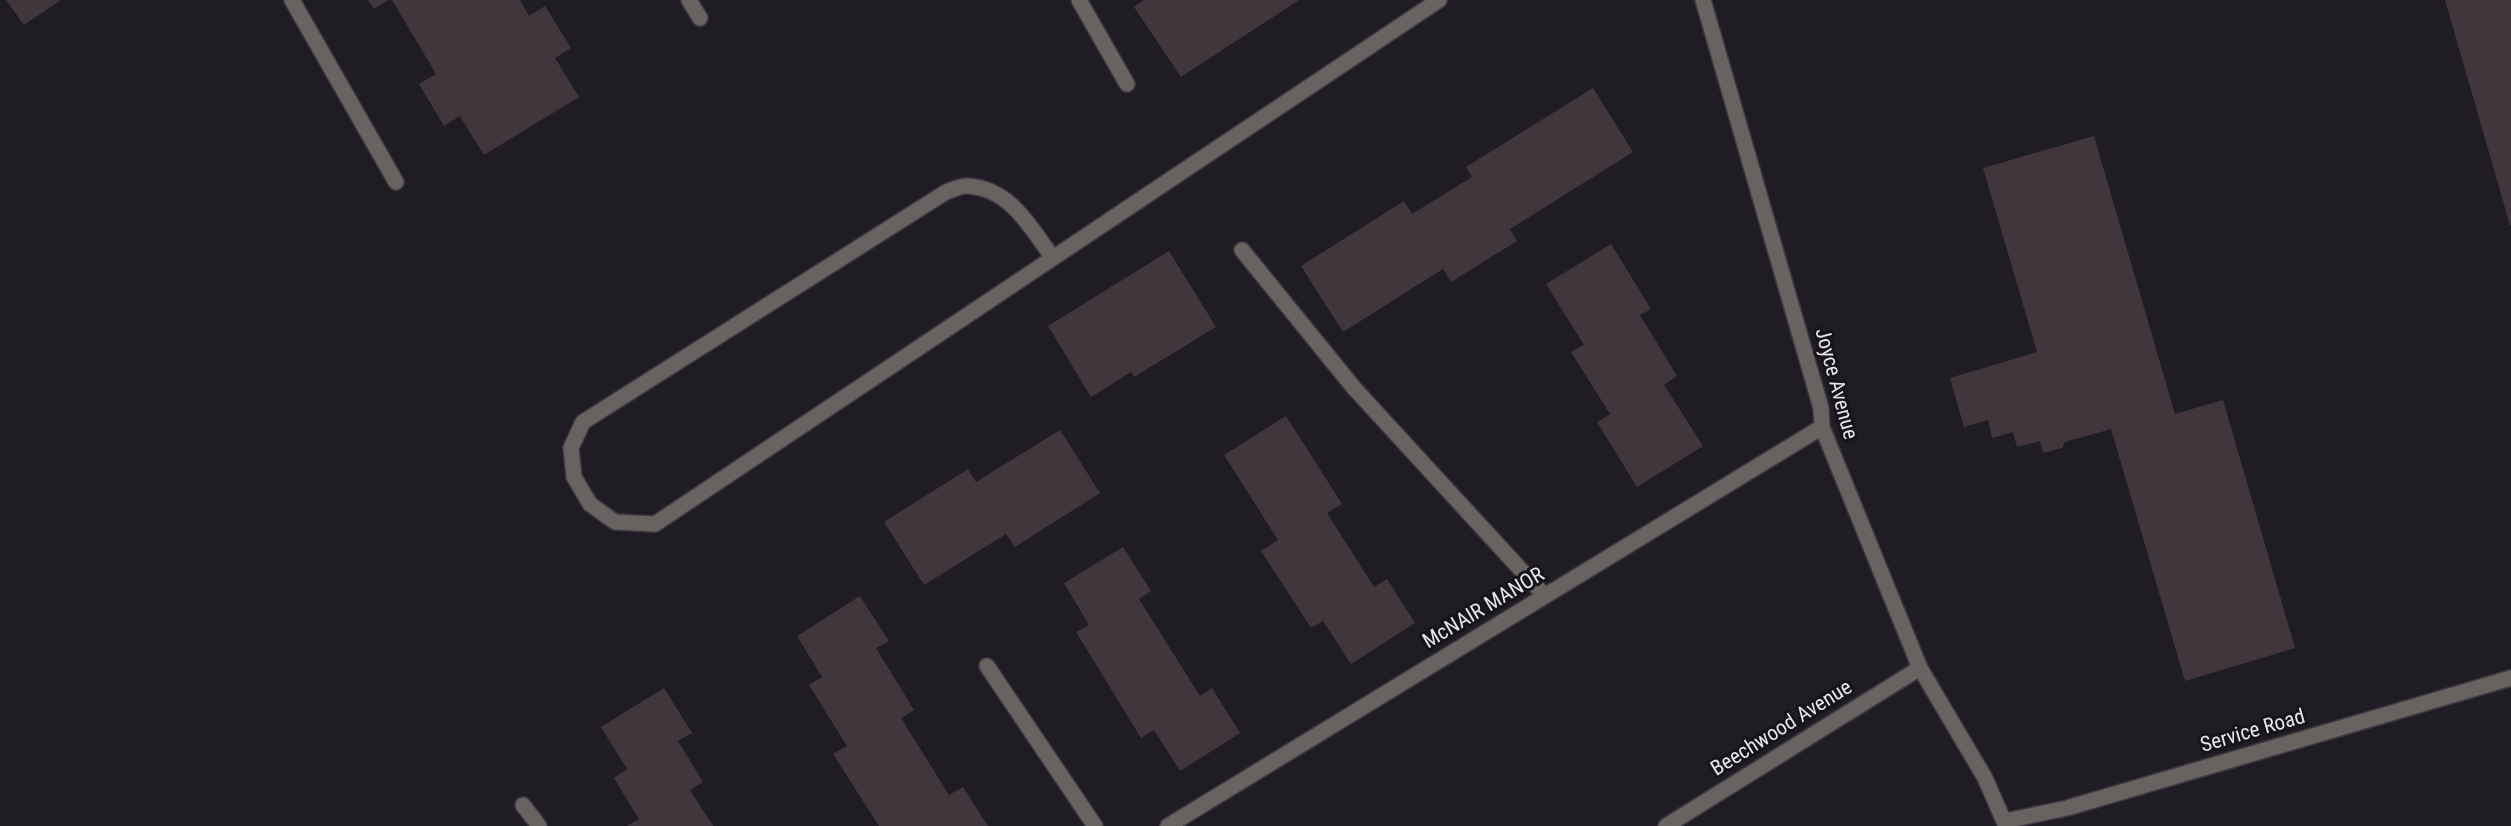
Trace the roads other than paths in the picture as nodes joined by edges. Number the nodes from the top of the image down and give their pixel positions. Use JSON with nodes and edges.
{"nodes":[{"id":1,"x":292,"y":0,"type":"edge"},
{"id":2,"x":689,"y":0,"type":"edge"},
{"id":3,"x":1079,"y":0,"type":"edge"},
{"id":4,"x":1439,"y":0,"type":"edge"},
{"id":5,"x":1703,"y":0,"type":"edge"},
{"id":6,"x":700,"y":18,"type":"dead end"},
{"id":7,"x":1127,"y":84,"type":"dead end"},
{"id":8,"x":396,"y":182,"type":"dead end"},
{"id":9,"x":1242,"y":250,"type":"dead end"},
{"id":10,"x":1053,"y":258,"type":"junction"},
{"id":11,"x":1822,"y":427,"type":"junction"},
{"id":12,"x":1545,"y":596,"type":"junction"},
{"id":13,"x":987,"y":666,"type":"dead end"},
{"id":14,"x":1920,"y":668,"type":"junction"},
{"id":15,"x":2511,"y":678,"type":"edge"},
{"id":16,"x":523,"y":805,"type":"dead end"},
{"id":17,"x":2006,"y":824,"type":"edge"},
{"id":18,"x":539,"y":826,"type":"edge"},
{"id":19,"x":1095,"y":826,"type":"edge"},
{"id":20,"x":1168,"y":826,"type":"edge"},
{"id":21,"x":1666,"y":826,"type":"edge"}],
"edges":[{"from":1,"to":8,"type":"street"},
{"from":2,"to":6,"type":"street"},
{"from":3,"to":7,"type":"street"},
{"from":4,"to":10,"type":"street"},
{"from":5,"to":11,"type":"street","name":"Joyce Avenue"},
{"from":9,"to":12,"type":"street"},
{"from":10,"to":10,"type":"street"},
{"from":11,"to":12,"type":"street","name":"McNAIR MANOR"},
{"from":11,"to":14,"type":"street","name":"Joyce Avenue"},
{"from":12,"to":20,"type":"street","name":"McNAIR MANOR"},
{"from":13,"to":19,"type":"street"},
{"from":14,"to":17,"type":"street","name":"Joyce Avenue"},
{"from":14,"to":21,"type":"street","name":"Beechwood Avenue"},
{"from":15,"to":17,"type":"street","name":"Service Road"},
{"from":16,"to":18,"type":"street"}]}
